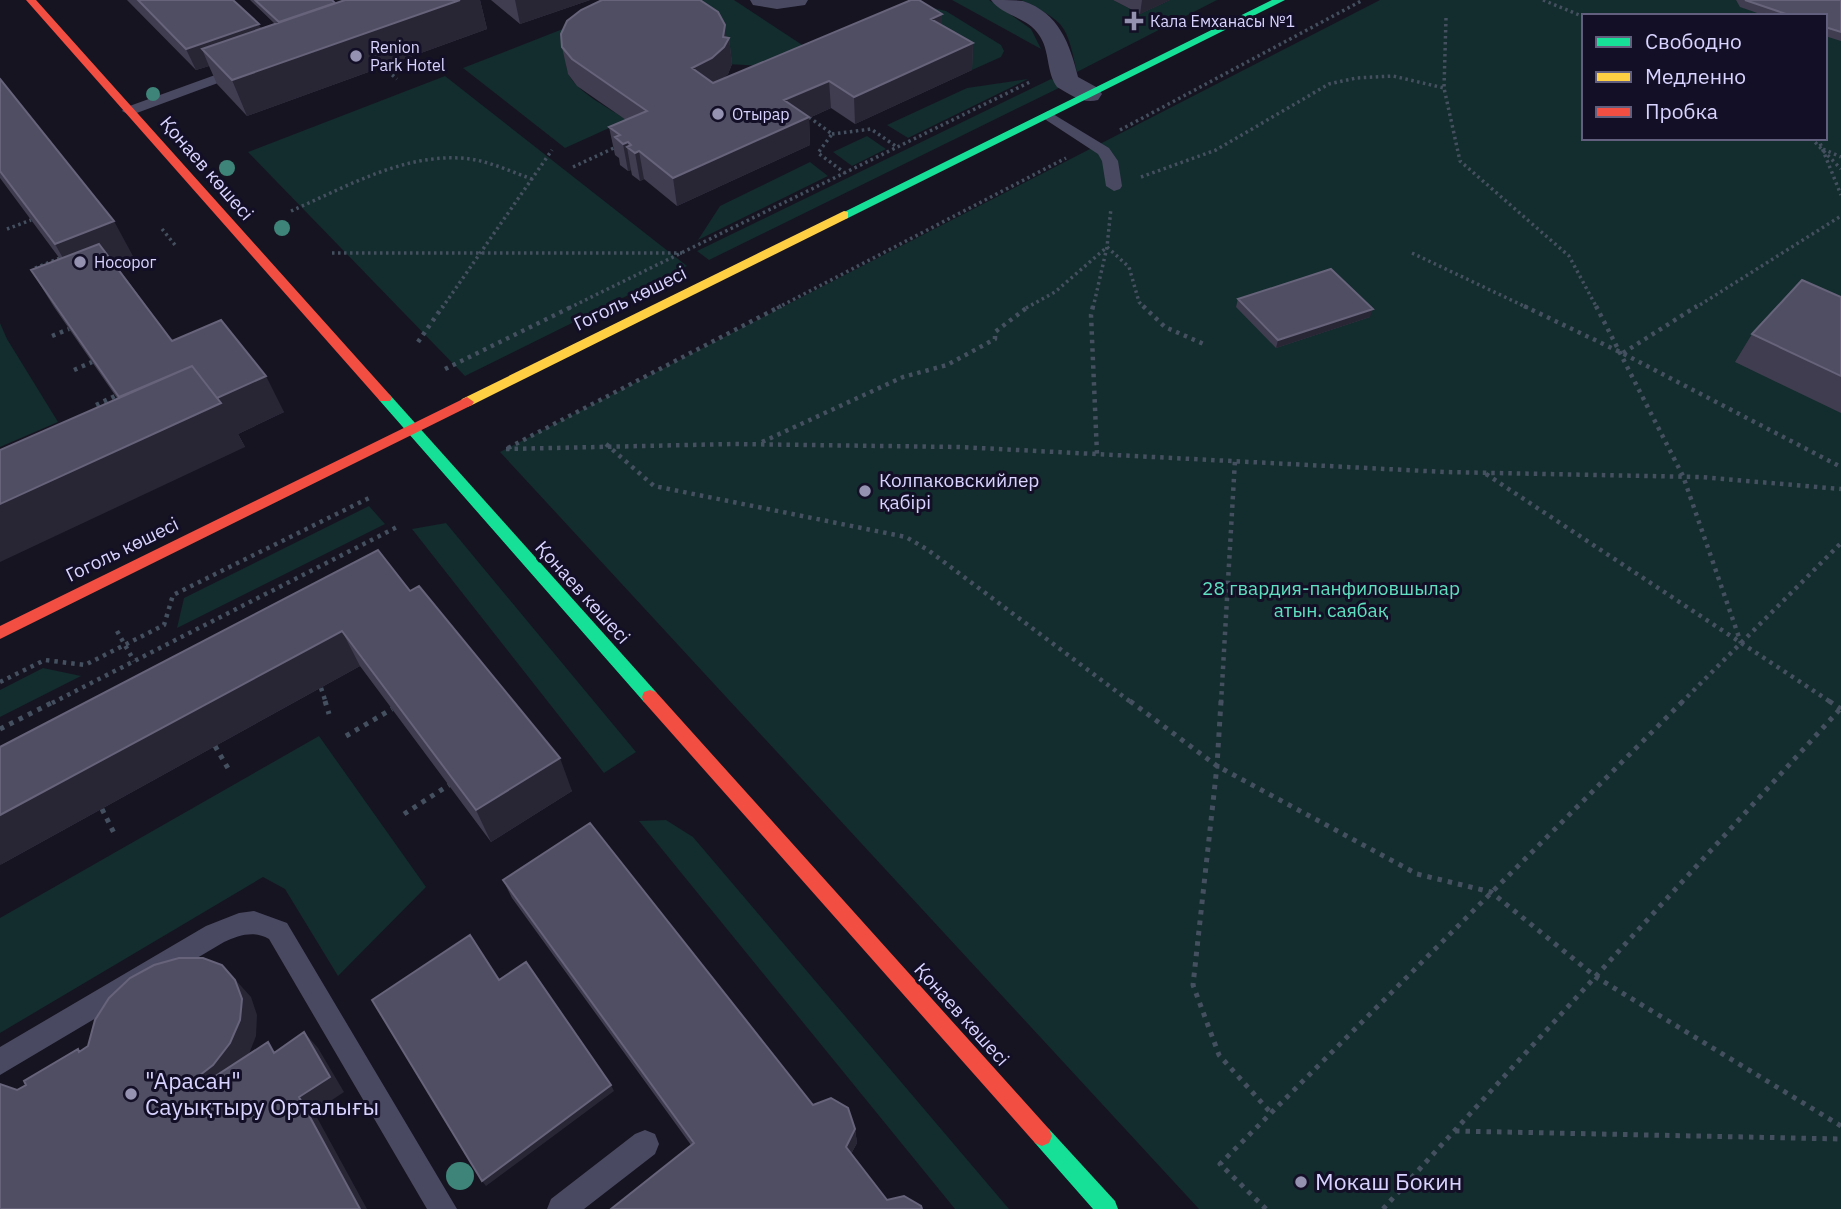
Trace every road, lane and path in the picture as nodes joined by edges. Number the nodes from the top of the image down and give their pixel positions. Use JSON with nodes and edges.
{"nodes":[{"id":1,"x":31,"y":0,"type":"edge"},
{"id":2,"x":762,"y":0,"type":"edge"},
{"id":3,"x":796,"y":0,"type":"edge"},
{"id":4,"x":1003,"y":0,"type":"edge"},
{"id":5,"x":1280,"y":0,"type":"edge"},
{"id":6,"x":1363,"y":0,"type":"edge"},
{"id":7,"x":1543,"y":0,"type":"edge"},
{"id":8,"x":1582,"y":16,"type":"edge"},
{"id":9,"x":1447,"y":18,"type":"dead end"},
{"id":10,"x":1063,"y":66,"type":"junction"},
{"id":11,"x":250,"y":67,"type":"edge"},
{"id":12,"x":383,"y":67,"type":"edge"},
{"id":13,"x":397,"y":79,"type":"dead end"},
{"id":14,"x":1444,"y":88,"type":"junction"},
{"id":15,"x":1089,"y":94,"type":"junction"},
{"id":16,"x":129,"y":111,"type":"junction"},
{"id":17,"x":1048,"y":115,"type":"junction"},
{"id":18,"x":809,"y":117,"type":"edge"},
{"id":19,"x":832,"y":134,"type":"junction"},
{"id":20,"x":1813,"y":140,"type":"edge"},
{"id":21,"x":1818,"y":140,"type":"edge"},
{"id":22,"x":1096,"y":143,"type":"junction"},
{"id":23,"x":621,"y":145,"type":"edge"},
{"id":24,"x":898,"y":147,"type":"junction"},
{"id":25,"x":1819,"y":147,"type":"junction"},
{"id":26,"x":552,"y":150,"type":"dead end"},
{"id":27,"x":1841,"y":157,"type":"edge"},
{"id":28,"x":573,"y":167,"type":"dead end"},
{"id":29,"x":1841,"y":169,"type":"edge"},
{"id":30,"x":845,"y":173,"type":"junction"},
{"id":31,"x":532,"y":179,"type":"junction"},
{"id":32,"x":1114,"y":186,"type":"junction"},
{"id":33,"x":1841,"y":195,"type":"edge"},
{"id":34,"x":291,"y":211,"type":"dead end"},
{"id":35,"x":1841,"y":216,"type":"edge"},
{"id":36,"x":31,"y":220,"type":"edge"},
{"id":37,"x":7,"y":229,"type":"edge"},
{"id":38,"x":162,"y":229,"type":"dead end"},
{"id":39,"x":175,"y":245,"type":"dead end"},
{"id":40,"x":1107,"y":247,"type":"junction"},
{"id":41,"x":332,"y":253,"type":"dead end"},
{"id":42,"x":480,"y":253,"type":"junction"},
{"id":43,"x":683,"y":253,"type":"junction"},
{"id":44,"x":1412,"y":253,"type":"dead end"},
{"id":45,"x":60,"y":258,"type":"edge"},
{"id":46,"x":681,"y":267,"type":"dead end"},
{"id":47,"x":35,"y":268,"type":"edge"},
{"id":48,"x":69,"y":329,"type":"edge"},
{"id":49,"x":52,"y":337,"type":"edge"},
{"id":50,"x":418,"y":342,"type":"dead end"},
{"id":51,"x":1206,"y":345,"type":"dead end"},
{"id":52,"x":1622,"y":353,"type":"junction"},
{"id":53,"x":92,"y":362,"type":"edge"},
{"id":54,"x":445,"y":369,"type":"dead end"},
{"id":55,"x":74,"y":370,"type":"edge"},
{"id":56,"x":115,"y":396,"type":"edge"},
{"id":57,"x":96,"y":404,"type":"edge"},
{"id":58,"x":413,"y":429,"type":"junction"},
{"id":59,"x":606,"y":444,"type":"junction"},
{"id":60,"x":758,"y":444,"type":"junction"},
{"id":61,"x":1097,"y":454,"type":"junction"},
{"id":62,"x":1235,"y":460,"type":"junction"},
{"id":63,"x":1841,"y":467,"type":"edge"},
{"id":64,"x":1486,"y":474,"type":"junction"},
{"id":65,"x":1683,"y":476,"type":"junction"},
{"id":66,"x":1841,"y":489,"type":"edge"},
{"id":67,"x":373,"y":496,"type":"dead end"},
{"id":68,"x":397,"y":527,"type":"dead end"},
{"id":69,"x":1841,"y":543,"type":"edge"},
{"id":70,"x":117,"y":631,"type":"dead end"},
{"id":71,"x":0,"y":633,"type":"edge"},
{"id":72,"x":1741,"y":643,"type":"junction"},
{"id":73,"x":124,"y":645,"type":"junction"},
{"id":74,"x":134,"y":661,"type":"junction"},
{"id":75,"x":0,"y":682,"type":"edge"},
{"id":76,"x":321,"y":688,"type":"edge"},
{"id":77,"x":392,"y":709,"type":"edge"},
{"id":78,"x":1841,"y":709,"type":"edge"},
{"id":79,"x":329,"y":714,"type":"dead end"},
{"id":80,"x":0,"y":729,"type":"edge"},
{"id":81,"x":346,"y":736,"type":"dead end"},
{"id":82,"x":215,"y":746,"type":"edge"},
{"id":83,"x":1217,"y":766,"type":"junction"},
{"id":84,"x":229,"y":770,"type":"dead end"},
{"id":85,"x":449,"y":785,"type":"edge"},
{"id":86,"x":102,"y":808,"type":"edge"},
{"id":87,"x":404,"y":814,"type":"dead end"},
{"id":88,"x":115,"y":835,"type":"dead end"},
{"id":89,"x":1492,"y":892,"type":"junction"},
{"id":90,"x":1596,"y":976,"type":"junction"},
{"id":91,"x":0,"y":1062,"type":"edge"},
{"id":92,"x":1271,"y":1113,"type":"junction"},
{"id":93,"x":1841,"y":1126,"type":"edge"},
{"id":94,"x":1455,"y":1131,"type":"junction"},
{"id":95,"x":1841,"y":1139,"type":"edge"},
{"id":96,"x":645,"y":1144,"type":"dead end"},
{"id":97,"x":443,"y":1209,"type":"edge"},
{"id":98,"x":561,"y":1209,"type":"edge"},
{"id":99,"x":1107,"y":1209,"type":"edge"},
{"id":100,"x":1266,"y":1209,"type":"edge"},
{"id":101,"x":1383,"y":1209,"type":"edge"}],
"edges":[{"from":1,"to":16,"type":"street","name":"Қонаев көшесі"},
{"from":2,"to":3,"type":"street"},
{"from":4,"to":10,"type":"street"},
{"from":5,"to":15,"type":"street","name":"Гоголь көшесі"},
{"from":6,"to":22,"type":"path"},
{"from":7,"to":8,"type":"path"},
{"from":9,"to":14,"type":"path"},
{"from":10,"to":15,"type":"street"},
{"from":10,"to":24,"type":"path"},
{"from":11,"to":16,"type":"lane"},
{"from":12,"to":13,"type":"path"},
{"from":14,"to":32,"type":"path"},
{"from":14,"to":52,"type":"path"},
{"from":15,"to":17,"type":"street","name":"Гоголь көшесі"},
{"from":16,"to":58,"type":"street","name":"Қонаев көшесі"},
{"from":17,"to":22,"type":"lane"},
{"from":17,"to":58,"type":"street","name":"Гоголь көшесі"},
{"from":18,"to":19,"type":"path"},
{"from":19,"to":24,"type":"path"},
{"from":19,"to":30,"type":"path"},
{"from":20,"to":25,"type":"path"},
{"from":21,"to":25,"type":"path"},
{"from":22,"to":32,"type":"lane"},
{"from":22,"to":59,"type":"path"},
{"from":23,"to":28,"type":"path"},
{"from":24,"to":30,"type":"path"},
{"from":25,"to":27,"type":"path"},
{"from":25,"to":29,"type":"path"},
{"from":25,"to":33,"type":"path"},
{"from":26,"to":31,"type":"path"},
{"from":30,"to":43,"type":"path"},
{"from":31,"to":34,"type":"path"},
{"from":31,"to":42,"type":"path"},
{"from":32,"to":40,"type":"path"},
{"from":35,"to":52,"type":"path"},
{"from":36,"to":37,"type":"path"},
{"from":38,"to":39,"type":"path"},
{"from":40,"to":51,"type":"path"},
{"from":40,"to":60,"type":"path"},
{"from":40,"to":61,"type":"path"},
{"from":41,"to":42,"type":"path"},
{"from":42,"to":43,"type":"path"},
{"from":42,"to":50,"type":"path"},
{"from":43,"to":46,"type":"path"},
{"from":43,"to":54,"type":"path"},
{"from":44,"to":52,"type":"path"},
{"from":45,"to":47,"type":"path"},
{"from":48,"to":49,"type":"path"},
{"from":52,"to":63,"type":"path"},
{"from":52,"to":65,"type":"path"},
{"from":53,"to":55,"type":"path"},
{"from":56,"to":57,"type":"path"},
{"from":58,"to":71,"type":"street","name":"Гоголь көшесі"},
{"from":58,"to":99,"type":"street","name":"Қонаев көшесі"},
{"from":59,"to":60,"type":"path"},
{"from":59,"to":83,"type":"path"},
{"from":60,"to":61,"type":"path"},
{"from":61,"to":62,"type":"path"},
{"from":62,"to":64,"type":"path"},
{"from":62,"to":83,"type":"path"},
{"from":64,"to":65,"type":"path"},
{"from":64,"to":72,"type":"path"},
{"from":65,"to":66,"type":"path"},
{"from":65,"to":72,"type":"path"},
{"from":67,"to":73,"type":"path"},
{"from":68,"to":74,"type":"path"},
{"from":69,"to":72,"type":"path"},
{"from":70,"to":73,"type":"path"},
{"from":72,"to":78,"type":"path"},
{"from":72,"to":89,"type":"path"},
{"from":73,"to":74,"type":"path"},
{"from":73,"to":75,"type":"path"},
{"from":74,"to":80,"type":"path"},
{"from":76,"to":79,"type":"path"},
{"from":77,"to":81,"type":"path"},
{"from":78,"to":90,"type":"path"},
{"from":82,"to":84,"type":"path"},
{"from":83,"to":89,"type":"path"},
{"from":83,"to":92,"type":"path"},
{"from":85,"to":87,"type":"path"},
{"from":86,"to":88,"type":"path"},
{"from":89,"to":90,"type":"path"},
{"from":89,"to":92,"type":"path"},
{"from":90,"to":93,"type":"path"},
{"from":90,"to":94,"type":"path"},
{"from":91,"to":97,"type":"lane"},
{"from":92,"to":100,"type":"path"},
{"from":94,"to":95,"type":"path"},
{"from":94,"to":101,"type":"path"},
{"from":96,"to":98,"type":"lane"}]}
